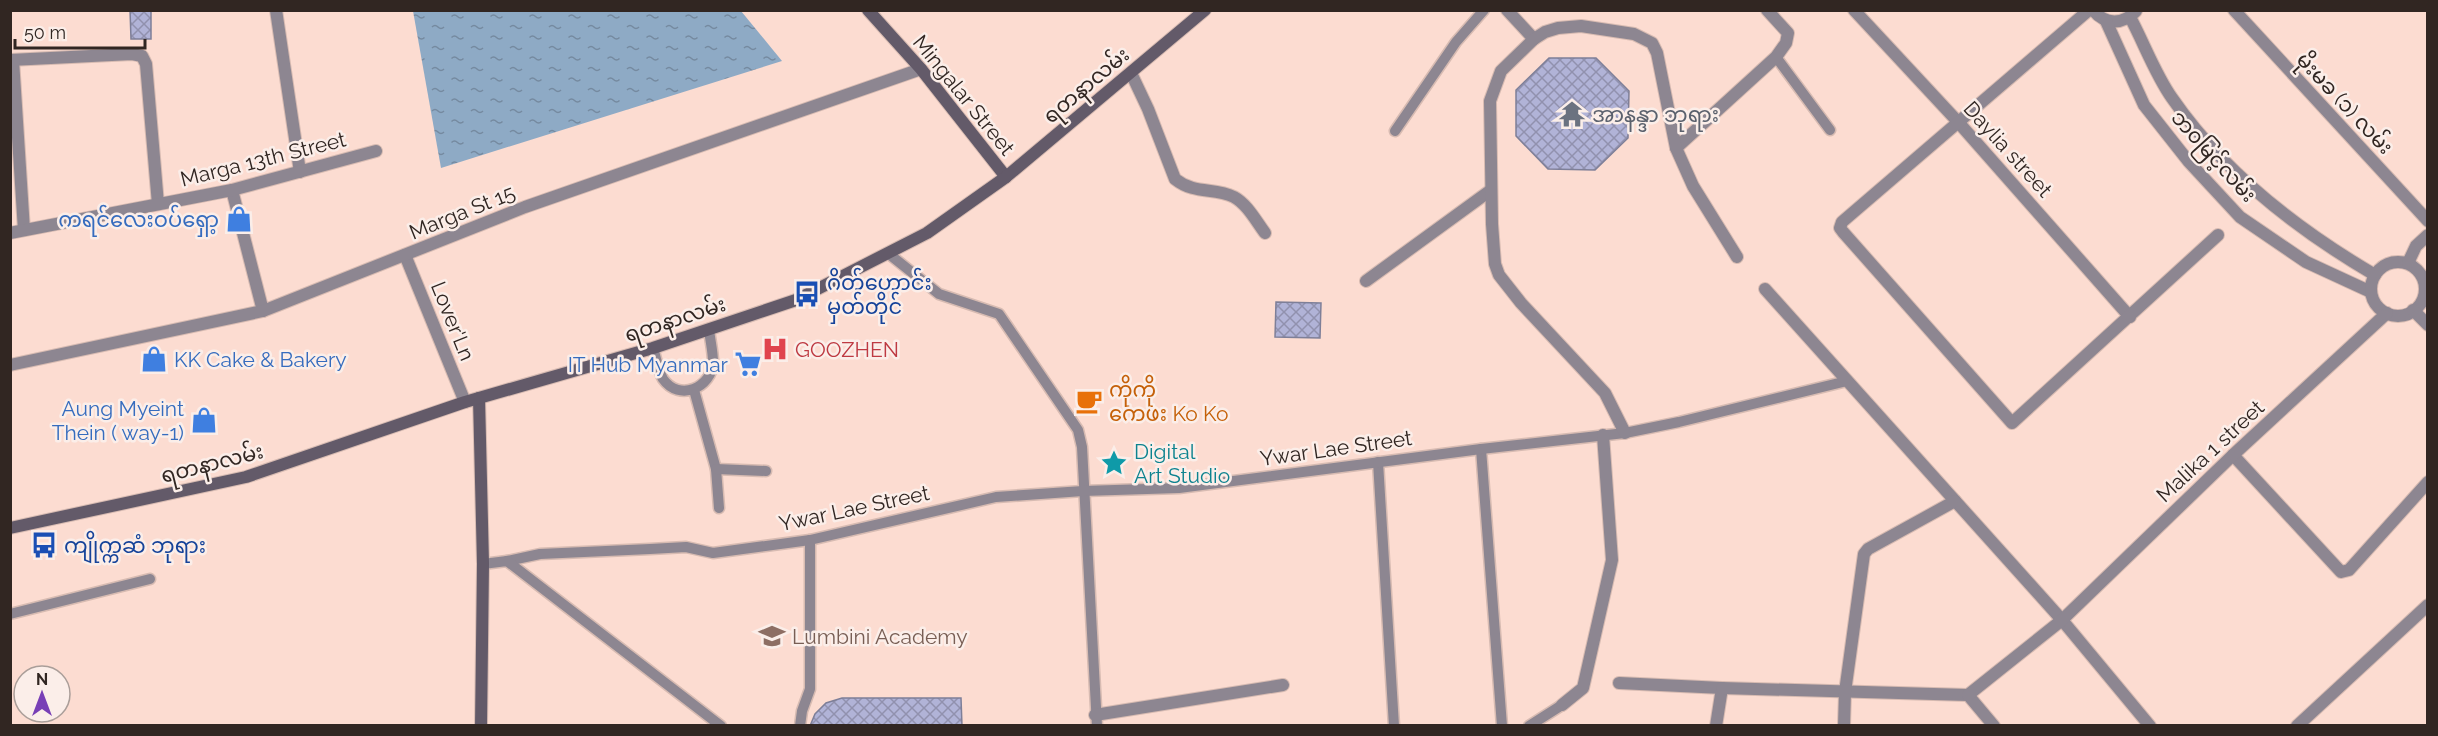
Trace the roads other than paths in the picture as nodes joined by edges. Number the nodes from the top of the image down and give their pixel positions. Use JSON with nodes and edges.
{"nodes":[{"id":1,"x":276,"y":10,"type":"edge"},
{"id":2,"x":868,"y":10,"type":"edge"},
{"id":3,"x":1205,"y":10,"type":"edge"},
{"id":4,"x":1484,"y":10,"type":"edge"},
{"id":5,"x":1507,"y":10,"type":"edge"},
{"id":6,"x":1767,"y":10,"type":"edge"},
{"id":7,"x":1854,"y":10,"type":"edge"},
{"id":8,"x":2091,"y":10,"type":"edge"},
{"id":9,"x":2234,"y":10,"type":"edge"},
{"id":10,"x":2133,"y":14,"type":"edge"},
{"id":11,"x":2106,"y":21,"type":"junction"},
{"id":12,"x":1534,"y":39,"type":"junction"},
{"id":13,"x":1776,"y":57,"type":"junction"},
{"id":14,"x":12,"y":60,"type":"edge"},
{"id":15,"x":921,"y":69,"type":"junction"},
{"id":16,"x":1131,"y":73,"type":"junction"},
{"id":17,"x":1959,"y":123,"type":"junction"},
{"id":18,"x":1830,"y":130,"type":"dead end"},
{"id":19,"x":1395,"y":131,"type":"dead end"},
{"id":20,"x":1676,"y":148,"type":"junction"},
{"id":21,"x":376,"y":151,"type":"dead end"},
{"id":22,"x":300,"y":172,"type":"junction"},
{"id":23,"x":1006,"y":177,"type":"junction"},
{"id":24,"x":232,"y":190,"type":"junction"},
{"id":25,"x":1491,"y":190,"type":"junction"},
{"id":26,"x":158,"y":204,"type":"junction"},
{"id":27,"x":2427,"y":221,"type":"edge"},
{"id":28,"x":24,"y":230,"type":"junction"},
{"id":29,"x":10,"y":233,"type":"edge"},
{"id":30,"x":1265,"y":233,"type":"dead end"},
{"id":31,"x":2218,"y":235,"type":"dead end"},
{"id":32,"x":2427,"y":235,"type":"edge"},
{"id":33,"x":889,"y":254,"type":"junction"},
{"id":34,"x":405,"y":255,"type":"junction"},
{"id":35,"x":1737,"y":257,"type":"dead end"},
{"id":36,"x":2408,"y":263,"type":"junction"},
{"id":37,"x":2375,"y":274,"type":"junction"},
{"id":38,"x":1366,"y":280,"type":"dead end"},
{"id":39,"x":1765,"y":289,"type":"dead end"},
{"id":40,"x":2371,"y":292,"type":"junction"},
{"id":41,"x":2426,"y":296,"type":"edge"},
{"id":42,"x":2414,"y":310,"type":"junction"},
{"id":43,"x":263,"y":311,"type":"junction"},
{"id":44,"x":2387,"y":313,"type":"junction"},
{"id":45,"x":2130,"y":317,"type":"junction"},
{"id":46,"x":2427,"y":325,"type":"edge"},
{"id":47,"x":709,"y":329,"type":"junction"},
{"id":48,"x":652,"y":348,"type":"junction"},
{"id":49,"x":10,"y":365,"type":"edge"},
{"id":50,"x":1847,"y":381,"type":"junction"},
{"id":51,"x":694,"y":390,"type":"junction"},
{"id":52,"x":479,"y":398,"type":"junction"},
{"id":53,"x":465,"y":402,"type":"junction"},
{"id":54,"x":1626,"y":433,"type":"junction"},
{"id":55,"x":1603,"y":435,"type":"junction"},
{"id":56,"x":1481,"y":448,"type":"junction"},
{"id":57,"x":2233,"y":455,"type":"junction"},
{"id":58,"x":1378,"y":462,"type":"junction"},
{"id":59,"x":716,"y":469,"type":"junction"},
{"id":60,"x":766,"y":471,"type":"dead end"},
{"id":61,"x":2427,"y":482,"type":"edge"},
{"id":62,"x":1083,"y":490,"type":"junction"},
{"id":63,"x":1955,"y":501,"type":"junction"},
{"id":64,"x":719,"y":508,"type":"dead end"},
{"id":65,"x":10,"y":528,"type":"edge"},
{"id":66,"x":810,"y":540,"type":"junction"},
{"id":67,"x":507,"y":561,"type":"junction"},
{"id":68,"x":483,"y":564,"type":"junction"},
{"id":69,"x":150,"y":579,"type":"dead end"},
{"id":70,"x":2427,"y":604,"type":"edge"},
{"id":71,"x":10,"y":614,"type":"edge"},
{"id":72,"x":2062,"y":620,"type":"junction"},
{"id":73,"x":1618,"y":683,"type":"dead end"},
{"id":74,"x":1283,"y":686,"type":"dead end"},
{"id":75,"x":1722,"y":687,"type":"junction"},
{"id":76,"x":1845,"y":692,"type":"junction"},
{"id":77,"x":1968,"y":695,"type":"junction"},
{"id":78,"x":1562,"y":705,"type":"joint"},
{"id":79,"x":1096,"y":720,"type":"edge"},
{"id":80,"x":481,"y":726,"type":"edge"},
{"id":81,"x":721,"y":726,"type":"edge"},
{"id":82,"x":800,"y":726,"type":"edge"},
{"id":83,"x":1394,"y":726,"type":"edge"},
{"id":84,"x":1502,"y":726,"type":"edge"},
{"id":85,"x":1529,"y":726,"type":"edge"},
{"id":86,"x":1716,"y":726,"type":"edge"},
{"id":87,"x":1844,"y":726,"type":"edge"},
{"id":88,"x":1994,"y":726,"type":"edge"},
{"id":89,"x":2150,"y":726,"type":"edge"},
{"id":90,"x":2297,"y":726,"type":"edge"}],
"edges":[{"from":1,"to":22,"type":"street"},
{"from":2,"to":15,"type":"main road","name":"Mingalar Street"},
{"from":3,"to":16,"type":"main road","name":"ရတနာလမ်း"},
{"from":4,"to":19,"type":"lane"},
{"from":5,"to":12,"type":"street"},
{"from":6,"to":13,"type":"street"},
{"from":7,"to":17,"type":"street","name":"Daylia street"},
{"from":8,"to":11,"type":"street"},
{"from":8,"to":17,"type":"street"},
{"from":9,"to":27,"type":"street","name":"မိုးမခ (၁) လမ်း"},
{"from":10,"to":11,"type":"street"},
{"from":10,"to":37,"type":"street","name":"ဘ၀မြင့်လမ်း"},
{"from":11,"to":40,"type":"street","name":"ဘ၀မြင့်လမ်း"},
{"from":12,"to":20,"type":"street"},
{"from":12,"to":25,"type":"street"},
{"from":13,"to":18,"type":"lane"},
{"from":13,"to":20,"type":"street"},
{"from":14,"to":26,"type":"street","name":"Marga 13th Street"},
{"from":14,"to":28,"type":"street"},
{"from":15,"to":23,"type":"main road","name":"Mingalar Street"},
{"from":15,"to":34,"type":"street","name":"Marga St 15"},
{"from":16,"to":23,"type":"main road","name":"ရတနာလမ်း"},
{"from":16,"to":30,"type":"street"},
{"from":17,"to":45,"type":"street","name":"Daylia street"},
{"from":17,"to":45,"type":"street"},
{"from":20,"to":35,"type":"street"},
{"from":21,"to":22,"type":"street","name":"Marga 13th Street"},
{"from":22,"to":24,"type":"street","name":"Marga 13th Street"},
{"from":23,"to":33,"type":"main road","name":"ရတနာလမ်း"},
{"from":24,"to":26,"type":"street","name":"Marga 13th Street"},
{"from":24,"to":43,"type":"street"},
{"from":25,"to":38,"type":"street"},
{"from":25,"to":54,"type":"street"},
{"from":26,"to":28,"type":"street","name":"Marga 13th Street"},
{"from":28,"to":29,"type":"street","name":"Marga 13th Street"},
{"from":31,"to":45,"type":"street"},
{"from":32,"to":36,"type":"street"},
{"from":33,"to":47,"type":"main road","name":"ရတနာလမ်း"},
{"from":33,"to":62,"type":"lane"},
{"from":34,"to":43,"type":"street","name":"Marga St 15"},
{"from":34,"to":53,"type":"street","name":"Lover'Ln"},
{"from":36,"to":37,"type":"street"},
{"from":36,"to":41,"type":"street"},
{"from":37,"to":40,"type":"street"},
{"from":39,"to":50,"type":"street"},
{"from":40,"to":44,"type":"street"},
{"from":41,"to":42,"type":"street"},
{"from":42,"to":44,"type":"street"},
{"from":42,"to":46,"type":"street"},
{"from":43,"to":49,"type":"street","name":"Marga St 15"},
{"from":44,"to":57,"type":"street","name":"Malika 1 street"},
{"from":47,"to":48,"type":"main road","name":"ရတနာလမ်း"},
{"from":47,"to":51,"type":"lane"},
{"from":48,"to":51,"type":"lane"},
{"from":48,"to":52,"type":"main road","name":"ရတနာလမ်း"},
{"from":50,"to":54,"type":"lane","name":"Ywar Lae Street"},
{"from":50,"to":63,"type":"street"},
{"from":51,"to":59,"type":"lane"},
{"from":52,"to":53,"type":"main road","name":"ရတနာလမ်း"},
{"from":52,"to":68,"type":"main road"},
{"from":53,"to":65,"type":"main road","name":"ရတနာလမ်း"},
{"from":54,"to":55,"type":"lane","name":"Ywar Lae Street"},
{"from":55,"to":56,"type":"lane","name":"Ywar Lae Street"},
{"from":55,"to":78,"type":"street"},
{"from":56,"to":58,"type":"lane","name":"Ywar Lae Street"},
{"from":56,"to":84,"type":"lane"},
{"from":57,"to":61,"type":"street"},
{"from":57,"to":72,"type":"street","name":"Malika 1 street"},
{"from":58,"to":62,"type":"lane","name":"Ywar Lae Street"},
{"from":58,"to":83,"type":"lane"},
{"from":59,"to":60,"type":"lane"},
{"from":59,"to":64,"type":"lane"},
{"from":62,"to":66,"type":"lane","name":"Ywar Lae Street"},
{"from":62,"to":79,"type":"lane"},
{"from":63,"to":72,"type":"street"},
{"from":63,"to":76,"type":"street"},
{"from":66,"to":67,"type":"lane","name":"Ywar Lae Street"},
{"from":66,"to":82,"type":"lane"},
{"from":67,"to":68,"type":"lane","name":"Ywar Lae Street"},
{"from":67,"to":81,"type":"lane"},
{"from":68,"to":80,"type":"main road"},
{"from":69,"to":71,"type":"lane"},
{"from":70,"to":90,"type":"street"},
{"from":72,"to":77,"type":"street","name":"Malika 1 street"},
{"from":72,"to":89,"type":"street"},
{"from":73,"to":75,"type":"street"},
{"from":74,"to":79,"type":"street"},
{"from":75,"to":76,"type":"street"},
{"from":75,"to":86,"type":"street"},
{"from":76,"to":77,"type":"street"},
{"from":76,"to":87,"type":"street"},
{"from":77,"to":88,"type":"street"},
{"from":78,"to":85,"type":"lane"}]}
